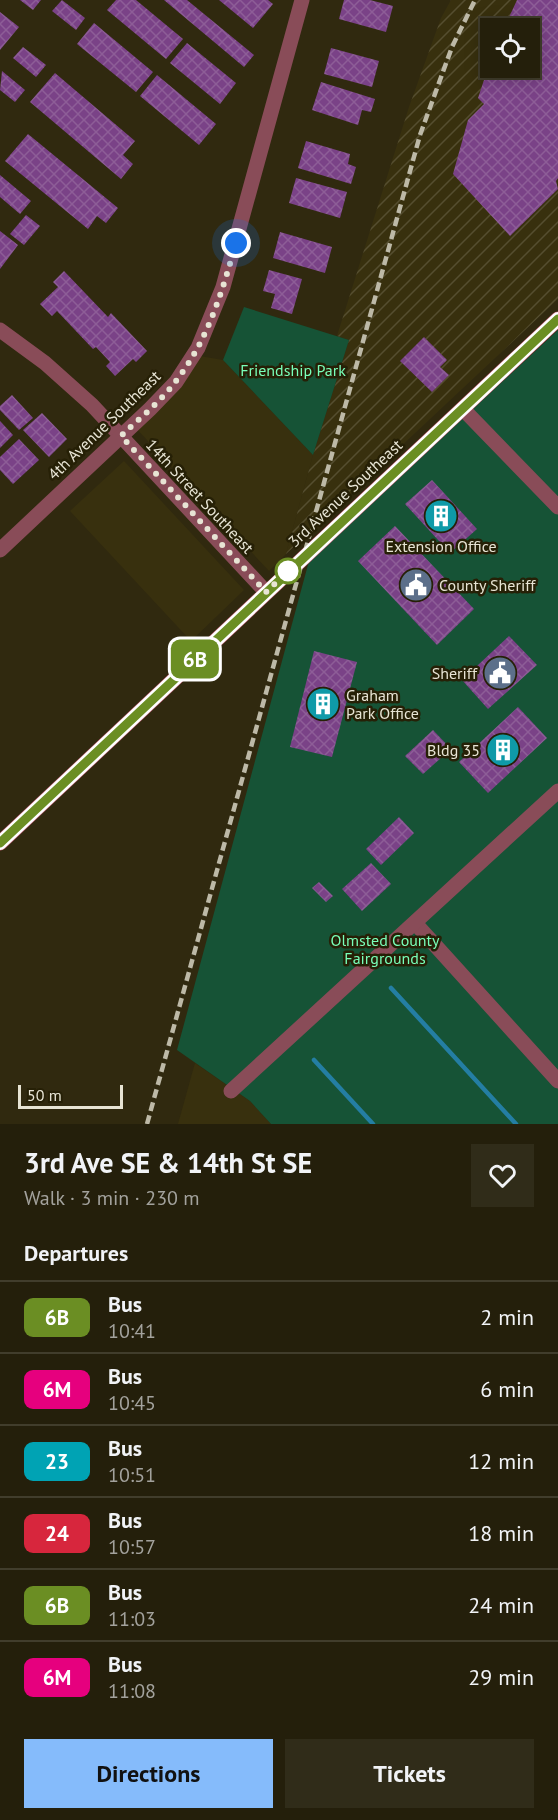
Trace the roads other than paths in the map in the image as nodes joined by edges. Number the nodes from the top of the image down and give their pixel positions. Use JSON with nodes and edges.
{"nodes":[{"id":1,"x":302,"y":0,"type":"edge"},
{"id":2,"x":558,"y":319,"type":"edge"},
{"id":3,"x":0,"y":330,"type":"edge"},
{"id":4,"x":463,"y":409,"type":"junction"},
{"id":5,"x":121,"y":436,"type":"junction"},
{"id":6,"x":558,"y":507,"type":"edge"},
{"id":7,"x":0,"y":550,"type":"edge"},
{"id":8,"x":266,"y":592,"type":"junction"},
{"id":9,"x":558,"y":791,"type":"edge"},
{"id":10,"x":0,"y":843,"type":"edge"},
{"id":11,"x":415,"y":923,"type":"junction"},
{"id":12,"x":558,"y":1081,"type":"edge"},
{"id":13,"x":231,"y":1091,"type":"dead end"}],
"edges":[{"from":1,"to":5,"type":"street","name":"4th Avenue Southeast"},
{"from":2,"to":4,"type":"main road","name":"3rd Avenue Southeast"},
{"from":3,"to":5,"type":"street","name":"14th Street Southeast"},
{"from":4,"to":6,"type":"street"},
{"from":4,"to":8,"type":"main road","name":"3rd Avenue Southeast"},
{"from":5,"to":7,"type":"street","name":"4th Avenue Southeast"},
{"from":5,"to":8,"type":"street","name":"14th Street Southeast"},
{"from":8,"to":10,"type":"main road","name":"3rd Avenue Southeast"},
{"from":9,"to":11,"type":"street"},
{"from":11,"to":12,"type":"street"},
{"from":11,"to":13,"type":"street"}]}
